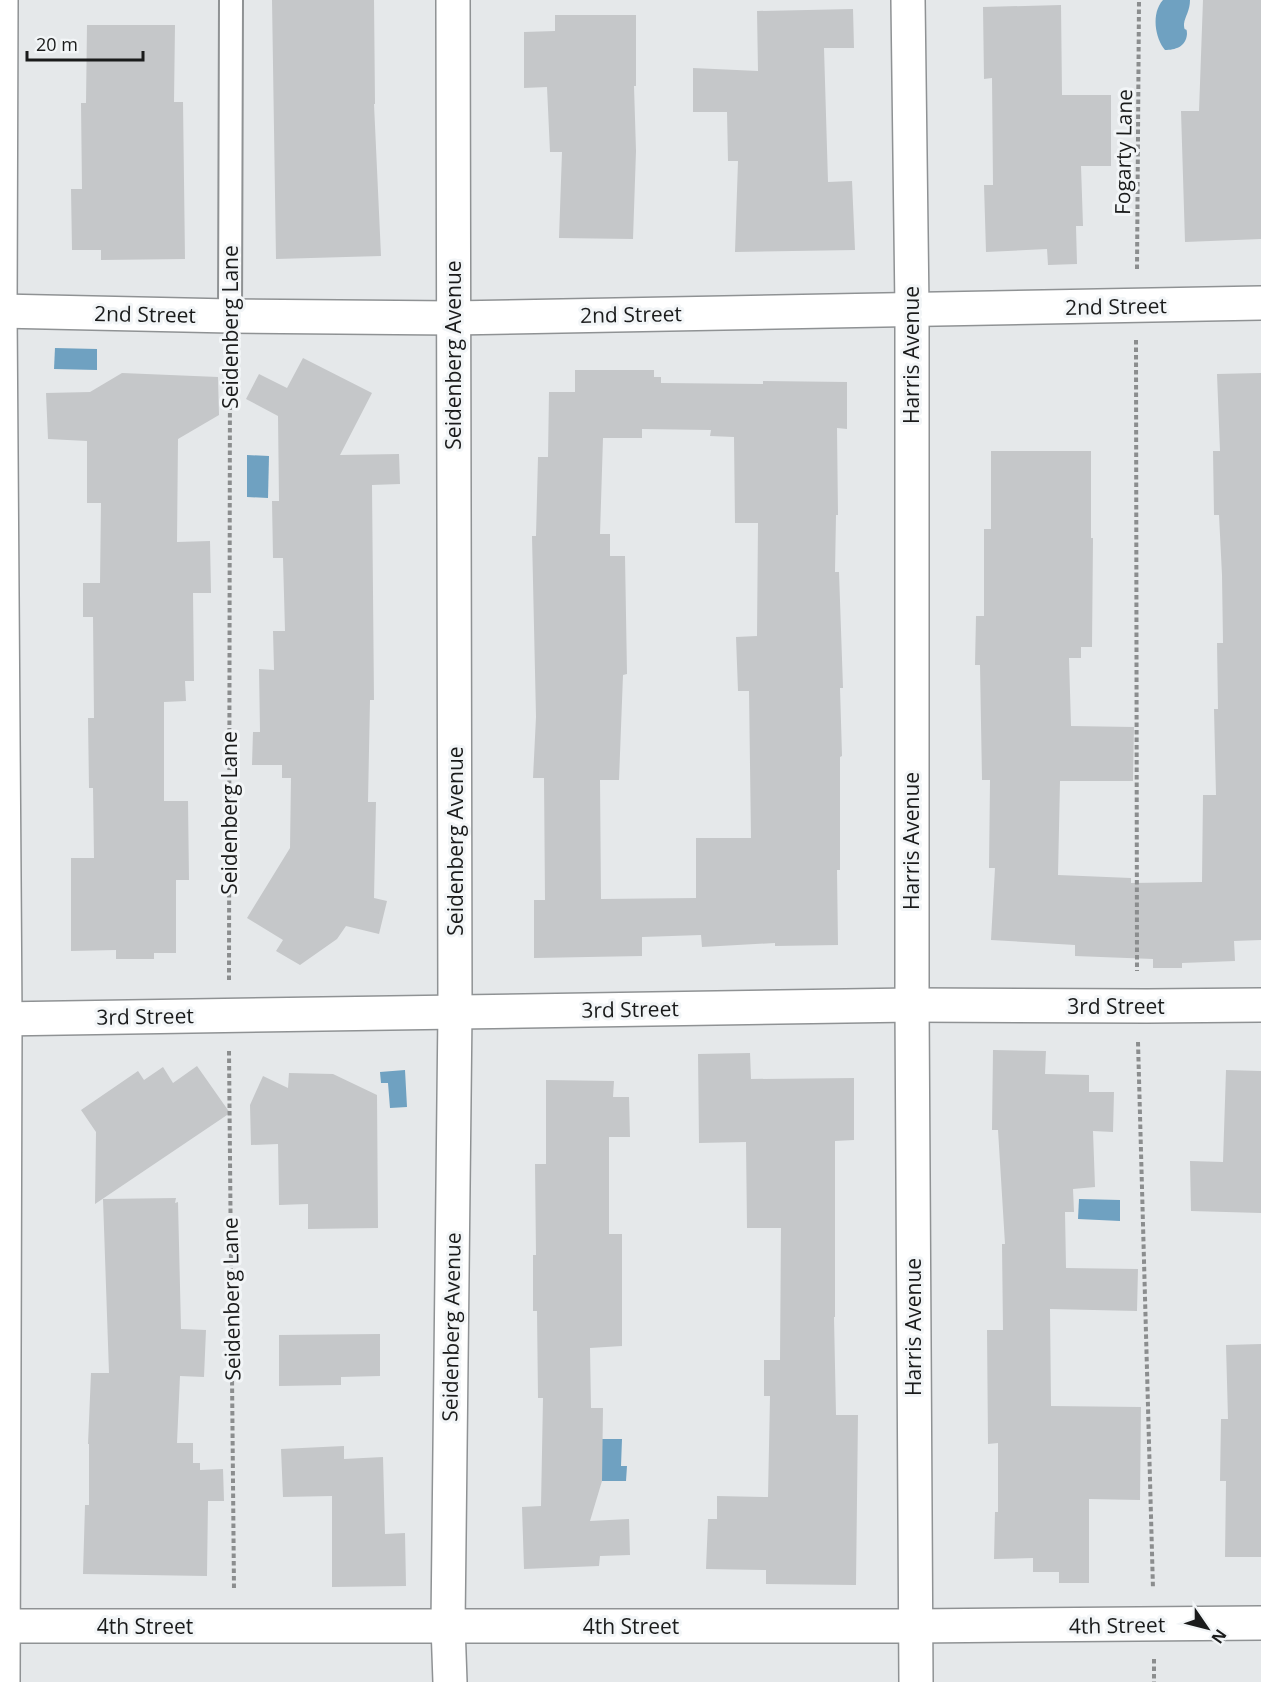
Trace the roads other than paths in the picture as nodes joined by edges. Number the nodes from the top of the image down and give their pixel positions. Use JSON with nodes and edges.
{"nodes":[{"id":1,"x":1,"y":0,"type":"edge"},
{"id":2,"x":231,"y":0,"type":"edge"},
{"id":3,"x":453,"y":0,"type":"edge"},
{"id":4,"x":908,"y":0,"type":"edge"},
{"id":5,"x":1261,"y":303,"type":"edge"},
{"id":6,"x":912,"y":309,"type":"junction"},
{"id":7,"x":0,"y":311,"type":"edge"},
{"id":8,"x":230,"y":316,"type":"junction"},
{"id":9,"x":453,"y":318,"type":"junction"},
{"id":10,"x":912,"y":1005,"type":"junction"},
{"id":11,"x":1261,"y":1005,"type":"edge"},
{"id":12,"x":455,"y":1011,"type":"junction"},
{"id":13,"x":2,"y":1020,"type":"edge"},
{"id":14,"x":1261,"y":1623,"type":"edge"},
{"id":15,"x":448,"y":1625,"type":"junction"},
{"id":16,"x":2,"y":1626,"type":"edge"},
{"id":17,"x":915,"y":1626,"type":"junction"},
{"id":18,"x":3,"y":1682,"type":"edge"},
{"id":19,"x":450,"y":1682,"type":"edge"},
{"id":20,"x":916,"y":1682,"type":"edge"}],
"edges":[{"from":1,"to":7,"type":"street"},
{"from":2,"to":8,"type":"lane","name":"Seidenberg Lane"},
{"from":3,"to":9,"type":"street","name":"Seidenberg Avenue"},
{"from":4,"to":6,"type":"street","name":"Harris Avenue"},
{"from":5,"to":6,"type":"street","name":"2nd Street"},
{"from":6,"to":9,"type":"street","name":"2nd Street"},
{"from":6,"to":10,"type":"street","name":"Harris Avenue"},
{"from":7,"to":8,"type":"street","name":"2nd Street"},
{"from":7,"to":13,"type":"street"},
{"from":8,"to":9,"type":"street","name":"2nd Street"},
{"from":9,"to":12,"type":"street","name":"Seidenberg Avenue"},
{"from":10,"to":11,"type":"street","name":"3rd Street"},
{"from":10,"to":12,"type":"street","name":"3rd Street"},
{"from":10,"to":17,"type":"street","name":"Harris Avenue"},
{"from":12,"to":13,"type":"street","name":"3rd Street"},
{"from":12,"to":15,"type":"street","name":"Seidenberg Avenue"},
{"from":13,"to":16,"type":"street"},
{"from":14,"to":17,"type":"street","name":"4th Street"},
{"from":15,"to":16,"type":"street","name":"4th Street"},
{"from":15,"to":17,"type":"street","name":"4th Street"},
{"from":15,"to":19,"type":"street","name":"Seidenberg Avenue"},
{"from":16,"to":18,"type":"street"},
{"from":17,"to":20,"type":"street","name":"Harris Avenue"}]}
